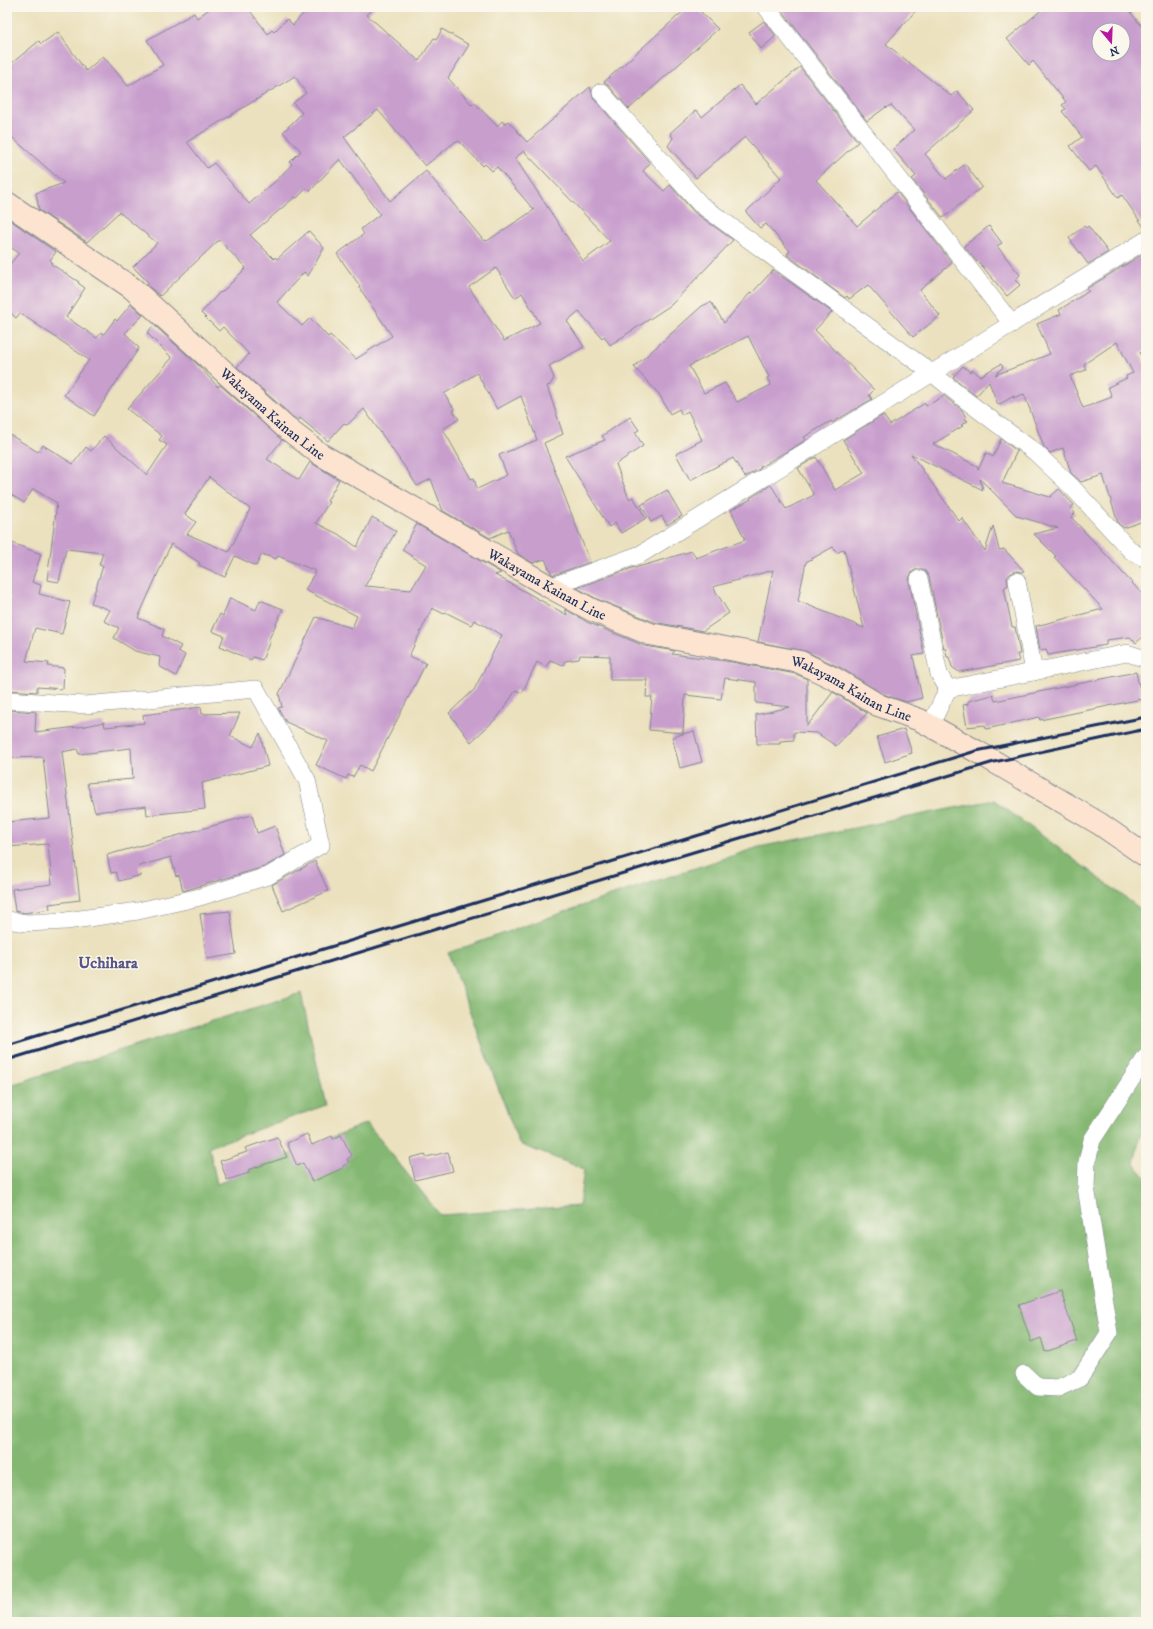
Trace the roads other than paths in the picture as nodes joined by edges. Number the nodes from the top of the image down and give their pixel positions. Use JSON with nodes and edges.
{"nodes":[{"id":1,"x":766,"y":7,"type":"edge"},
{"id":2,"x":601,"y":92,"type":"dead end"},
{"id":3,"x":7,"y":203,"type":"edge"},
{"id":4,"x":1146,"y":240,"type":"edge"},
{"id":5,"x":1012,"y":324,"type":"junction"},
{"id":6,"x":932,"y":373,"type":"junction"},
{"id":7,"x":1146,"y":559,"type":"edge"},
{"id":8,"x":919,"y":579,"type":"dead end"},
{"id":9,"x":1017,"y":581,"type":"dead end"},
{"id":10,"x":550,"y":587,"type":"junction"},
{"id":11,"x":1146,"y":659,"type":"edge"},
{"id":12,"x":1034,"y":672,"type":"junction"},
{"id":13,"x":948,"y":689,"type":"junction"},
{"id":14,"x":7,"y":700,"type":"edge"},
{"id":15,"x":930,"y":726,"type":"junction"},
{"id":16,"x":1146,"y":856,"type":"edge"},
{"id":17,"x":7,"y":920,"type":"edge"},
{"id":18,"x":1146,"y":1057,"type":"edge"},
{"id":19,"x":1024,"y":1374,"type":"dead end"}],
"edges":[{"from":1,"to":5,"type":"street"},
{"from":2,"to":6,"type":"street"},
{"from":3,"to":10,"type":"main road","name":"Wakayama Kainan Line"},
{"from":4,"to":5,"type":"street"},
{"from":5,"to":6,"type":"street"},
{"from":6,"to":7,"type":"street"},
{"from":6,"to":10,"type":"street"},
{"from":8,"to":13,"type":"street"},
{"from":9,"to":12,"type":"street"},
{"from":10,"to":15,"type":"main road","name":"Wakayama Kainan Line"},
{"from":11,"to":12,"type":"street"},
{"from":12,"to":13,"type":"street"},
{"from":13,"to":15,"type":"street"},
{"from":14,"to":17,"type":"street"},
{"from":15,"to":16,"type":"main road","name":"Wakayama Kainan Line"},
{"from":18,"to":19,"type":"street"}]}
